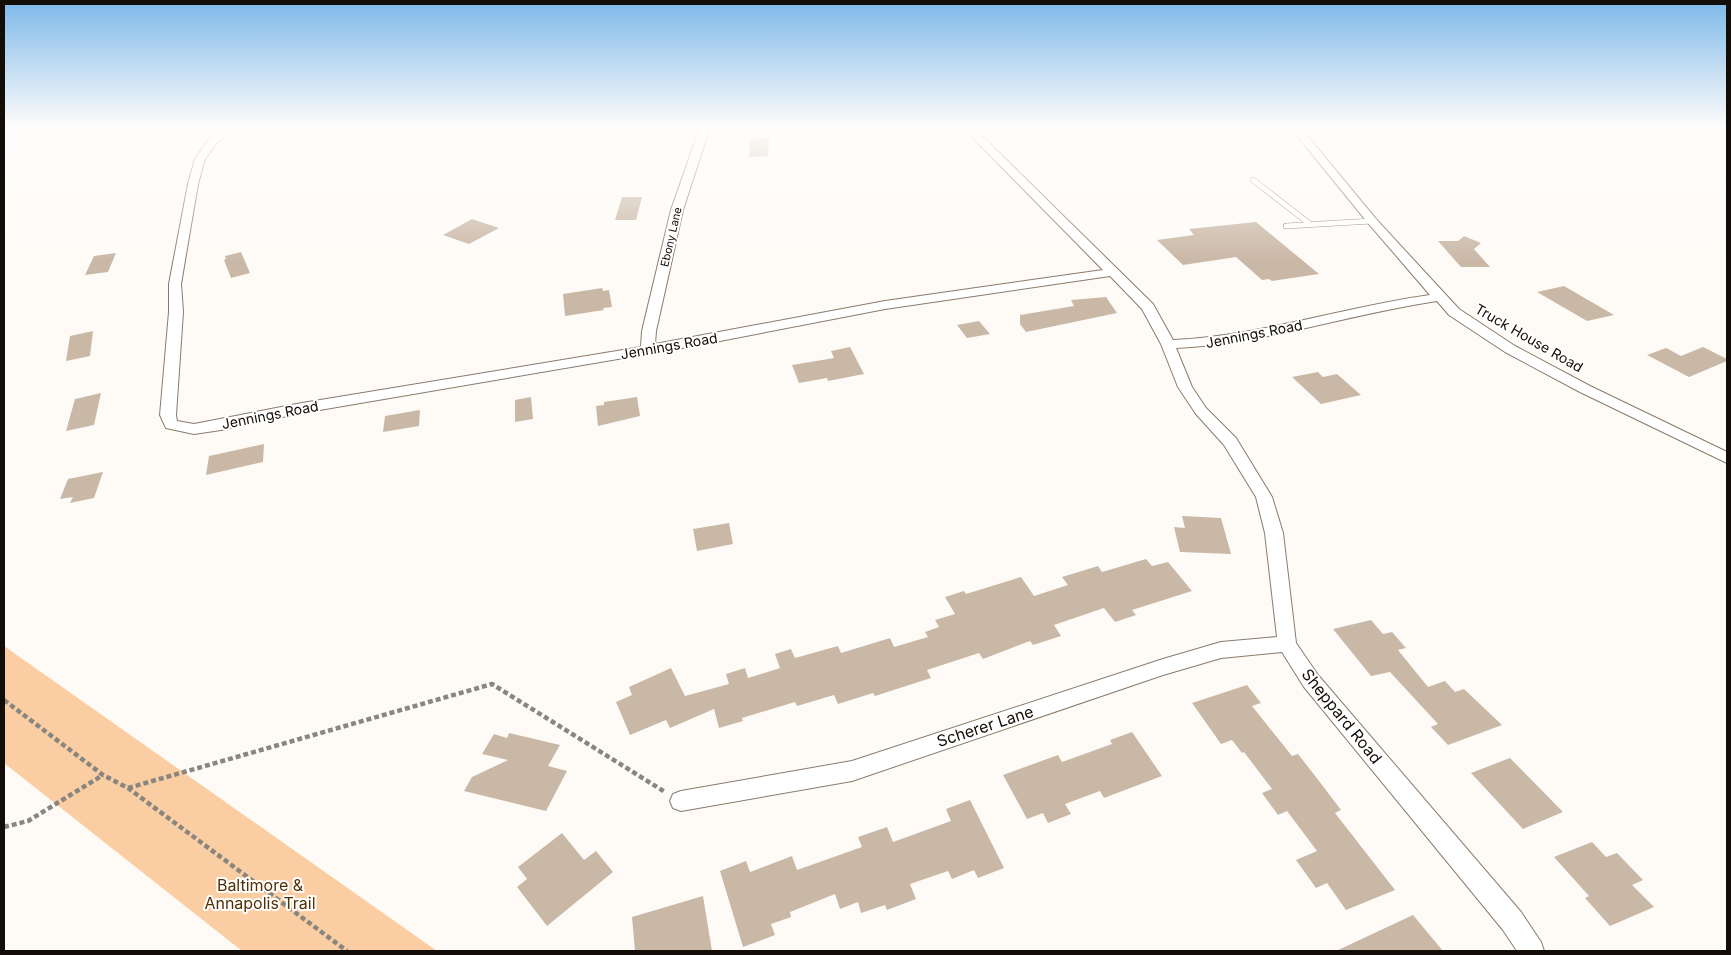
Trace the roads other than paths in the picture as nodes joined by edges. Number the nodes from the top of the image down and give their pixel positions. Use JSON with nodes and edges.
{"nodes":[{"id":1,"x":196,"y":172,"type":"edge"},
{"id":2,"x":689,"y":172,"type":"edge"},
{"id":3,"x":1012,"y":172,"type":"edge"},
{"id":4,"x":1332,"y":172,"type":"edge"},
{"id":5,"x":1253,"y":180,"type":"dead end"},
{"id":6,"x":1372,"y":221,"type":"junction"},
{"id":7,"x":1310,"y":224,"type":"junction"},
{"id":8,"x":1286,"y":226,"type":"dead end"},
{"id":9,"x":1112,"y":272,"type":"junction"},
{"id":10,"x":1440,"y":297,"type":"junction"},
{"id":11,"x":1168,"y":344,"type":"junction"},
{"id":12,"x":648,"y":350,"type":"junction"},
{"id":13,"x":1727,"y":458,"type":"edge"},
{"id":14,"x":1287,"y":644,"type":"junction"},
{"id":15,"x":681,"y":801,"type":"road end"},
{"id":16,"x":1532,"y":951,"type":"edge"}],
"edges":[{"from":1,"to":12,"type":"street","name":"Jennings Road"},
{"from":2,"to":12,"type":"street","name":"Ebony Lane"},
{"from":3,"to":9,"type":"street"},
{"from":4,"to":6,"type":"street","name":"Truck House Road"},
{"from":5,"to":7,"type":"lane"},
{"from":6,"to":7,"type":"lane"},
{"from":6,"to":10,"type":"street","name":"Truck House Road"},
{"from":7,"to":8,"type":"lane"},
{"from":9,"to":11,"type":"street"},
{"from":9,"to":12,"type":"street","name":"Jennings Road"},
{"from":10,"to":11,"type":"street","name":"Jennings Road"},
{"from":10,"to":13,"type":"street","name":"Truck House Road"},
{"from":11,"to":14,"type":"street","name":"Sheppard Road"},
{"from":14,"to":15,"type":"street","name":"Scherer Lane"},
{"from":14,"to":16,"type":"street","name":"Sheppard Road"}]}
